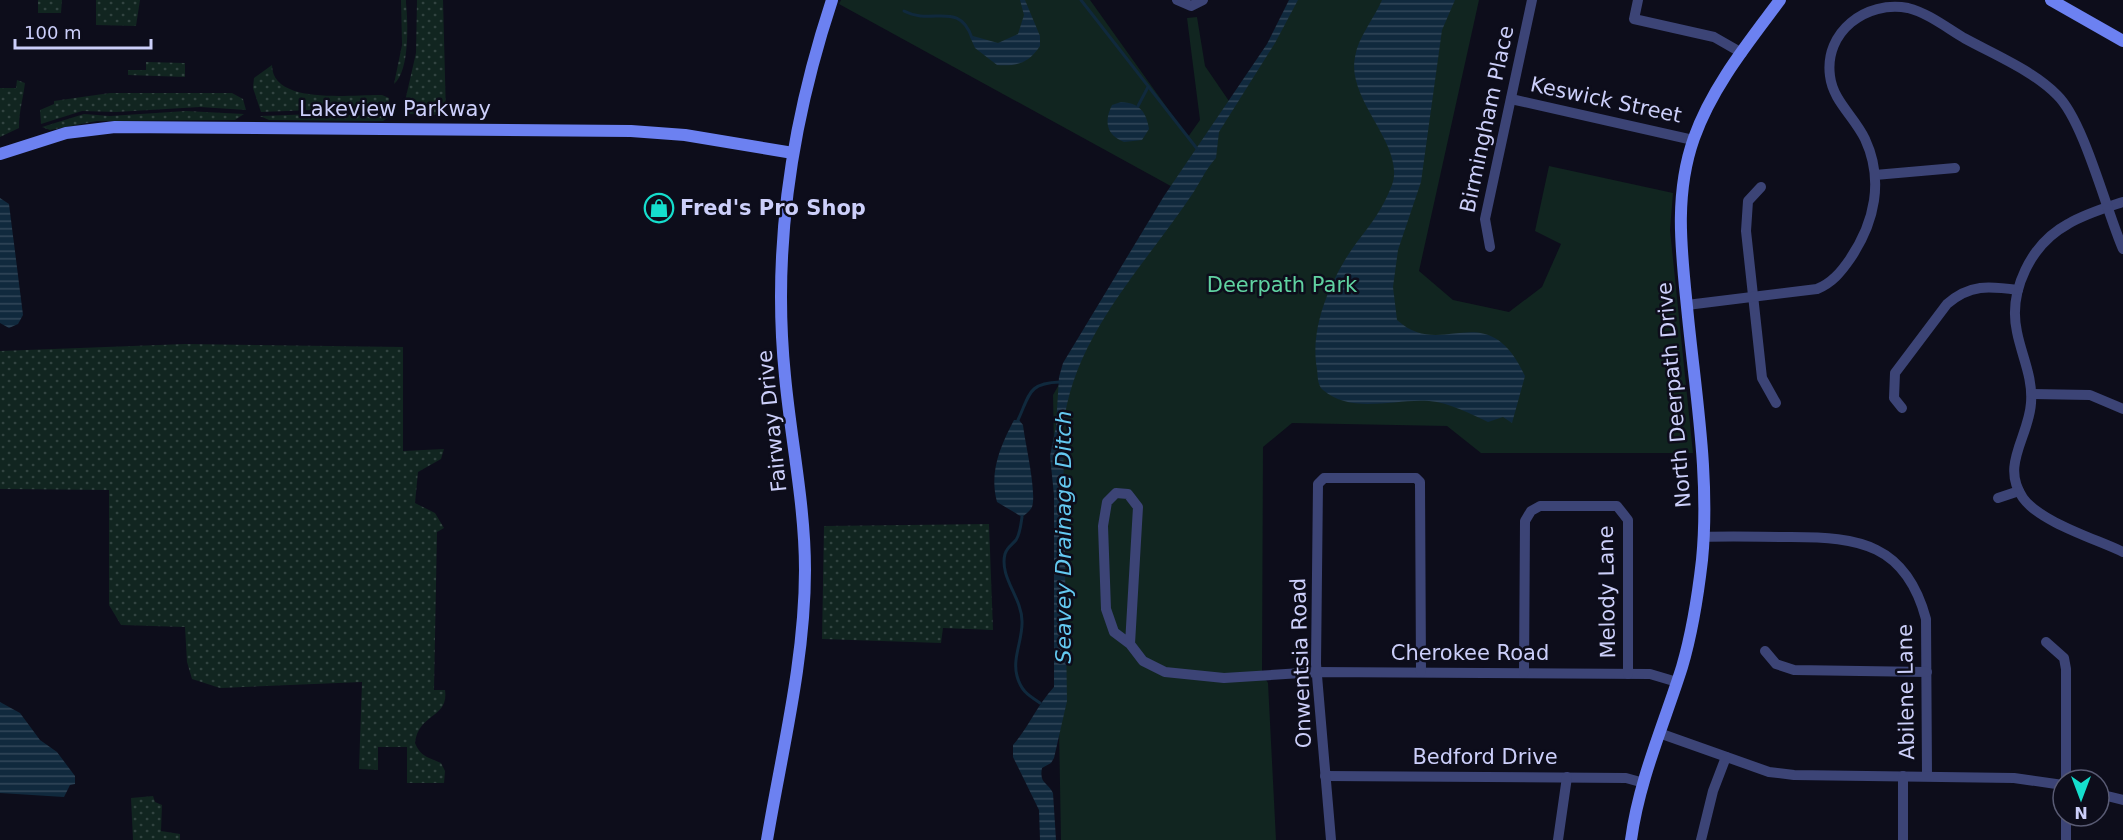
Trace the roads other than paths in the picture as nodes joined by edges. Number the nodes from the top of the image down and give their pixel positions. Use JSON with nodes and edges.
{"nodes":[{"id":1,"x":832,"y":0,"type":"edge"},
{"id":2,"x":1177,"y":0,"type":"edge"},
{"id":3,"x":1203,"y":0,"type":"edge"},
{"id":4,"x":1532,"y":0,"type":"edge"},
{"id":5,"x":1638,"y":0,"type":"edge"},
{"id":6,"x":1780,"y":0,"type":"edge"},
{"id":7,"x":2051,"y":0,"type":"edge"},
{"id":8,"x":2123,"y":41,"type":"edge"},
{"id":9,"x":1742,"y":53,"type":"junction"},
{"id":10,"x":1511,"y":99,"type":"junction"},
{"id":11,"x":1693,"y":140,"type":"junction"},
{"id":12,"x":793,"y":153,"type":"junction"},
{"id":13,"x":0,"y":154,"type":"edge"},
{"id":14,"x":1955,"y":168,"type":"dead end"},
{"id":15,"x":1875,"y":175,"type":"junction"},
{"id":16,"x":1761,"y":187,"type":"dead end"},
{"id":17,"x":2123,"y":202,"type":"edge"},
{"id":18,"x":2107,"y":208,"type":"junction"},
{"id":19,"x":1490,"y":247,"type":"dead end"},
{"id":20,"x":2123,"y":249,"type":"edge"},
{"id":21,"x":2018,"y":290,"type":"junction"},
{"id":22,"x":1753,"y":296,"type":"junction"},
{"id":23,"x":1687,"y":304,"type":"junction"},
{"id":24,"x":2032,"y":394,"type":"junction"},
{"id":25,"x":1776,"y":403,"type":"dead end"},
{"id":26,"x":1902,"y":408,"type":"dead end"},
{"id":27,"x":2123,"y":409,"type":"edge"},
{"id":28,"x":2019,"y":491,"type":"junction"},
{"id":29,"x":1998,"y":498,"type":"dead end"},
{"id":30,"x":1703,"y":537,"type":"junction"},
{"id":31,"x":2123,"y":552,"type":"edge"},
{"id":32,"x":2046,"y":642,"type":"dead end"},
{"id":33,"x":1130,"y":644,"type":"junction"},
{"id":34,"x":1765,"y":651,"type":"dead end"},
{"id":35,"x":1317,"y":672,"type":"junction"},
{"id":36,"x":1421,"y":672,"type":"junction"},
{"id":37,"x":1927,"y":672,"type":"junction"},
{"id":38,"x":1524,"y":673,"type":"junction"},
{"id":39,"x":1628,"y":674,"type":"junction"},
{"id":40,"x":1677,"y":682,"type":"junction"},
{"id":41,"x":1659,"y":733,"type":"junction"},
{"id":42,"x":1726,"y":757,"type":"junction"},
{"id":43,"x":2066,"y":768,"type":"edge"},
{"id":44,"x":1325,"y":776,"type":"junction"},
{"id":45,"x":1903,"y":776,"type":"junction"},
{"id":46,"x":1927,"y":776,"type":"junction"},
{"id":47,"x":1567,"y":777,"type":"junction"},
{"id":48,"x":1644,"y":783,"type":"junction"},
{"id":49,"x":2051,"y":783,"type":"edge"},
{"id":50,"x":767,"y":840,"type":"edge"},
{"id":51,"x":1331,"y":840,"type":"edge"},
{"id":52,"x":1558,"y":840,"type":"edge"},
{"id":53,"x":1631,"y":840,"type":"edge"},
{"id":54,"x":1701,"y":840,"type":"edge"},
{"id":55,"x":1903,"y":840,"type":"edge"}],
"edges":[{"from":1,"to":12,"type":"street","name":"Fairway Drive"},
{"from":2,"to":3,"type":"street"},
{"from":4,"to":10,"type":"street","name":"Birmingham Place"},
{"from":5,"to":9,"type":"street"},
{"from":6,"to":9,"type":"street","name":"North Deerpath Drive"},
{"from":7,"to":8,"type":"street"},
{"from":9,"to":11,"type":"street","name":"North Deerpath Drive"},
{"from":10,"to":11,"type":"street","name":"Keswick Street"},
{"from":10,"to":19,"type":"street","name":"Birmingham Place"},
{"from":11,"to":23,"type":"street","name":"North Deerpath Drive"},
{"from":12,"to":13,"type":"street","name":"Lakeview Parkway"},
{"from":12,"to":50,"type":"street","name":"Fairway Drive"},
{"from":14,"to":15,"type":"street"},
{"from":15,"to":18,"type":"street"},
{"from":15,"to":22,"type":"street"},
{"from":16,"to":22,"type":"street"},
{"from":17,"to":18,"type":"street"},
{"from":18,"to":20,"type":"street"},
{"from":18,"to":21,"type":"street"},
{"from":21,"to":24,"type":"street"},
{"from":21,"to":26,"type":"street"},
{"from":22,"to":23,"type":"street"},
{"from":22,"to":25,"type":"street"},
{"from":23,"to":30,"type":"street","name":"North Deerpath Drive"},
{"from":24,"to":27,"type":"street"},
{"from":24,"to":28,"type":"street"},
{"from":28,"to":29,"type":"street"},
{"from":28,"to":31,"type":"street"},
{"from":30,"to":37,"type":"street","name":"Abilene Lane"},
{"from":30,"to":40,"type":"street","name":"North Deerpath Drive"},
{"from":32,"to":43,"type":"street"},
{"from":33,"to":33,"type":"street","name":"Cherokee Road"},
{"from":33,"to":35,"type":"street","name":"Cherokee Road"},
{"from":34,"to":37,"type":"street"},
{"from":35,"to":36,"type":"street","name":"Cherokee Road"},
{"from":35,"to":36,"type":"street","name":"Onwentsia Road"},
{"from":35,"to":44,"type":"street","name":"Onwentsia Road"},
{"from":36,"to":38,"type":"street","name":"Cherokee Road"},
{"from":37,"to":46,"type":"street","name":"Abilene Lane"},
{"from":38,"to":39,"type":"street","name":"Cherokee Road"},
{"from":38,"to":39,"type":"street","name":"Melody Lane"},
{"from":39,"to":40,"type":"street","name":"Cherokee Road"},
{"from":40,"to":41,"type":"street","name":"North Deerpath Drive"},
{"from":41,"to":42,"type":"street"},
{"from":41,"to":48,"type":"street","name":"North Deerpath Drive"},
{"from":42,"to":45,"type":"street"},
{"from":42,"to":54,"type":"street"},
{"from":44,"to":47,"type":"street","name":"Bedford Drive"},
{"from":44,"to":51,"type":"street","name":"Onwentsia Road"},
{"from":45,"to":46,"type":"street"},
{"from":45,"to":55,"type":"street"},
{"from":46,"to":49,"type":"street"},
{"from":47,"to":48,"type":"street","name":"Bedford Drive"},
{"from":47,"to":52,"type":"street"},
{"from":48,"to":53,"type":"street","name":"North Deerpath Drive"}]}
